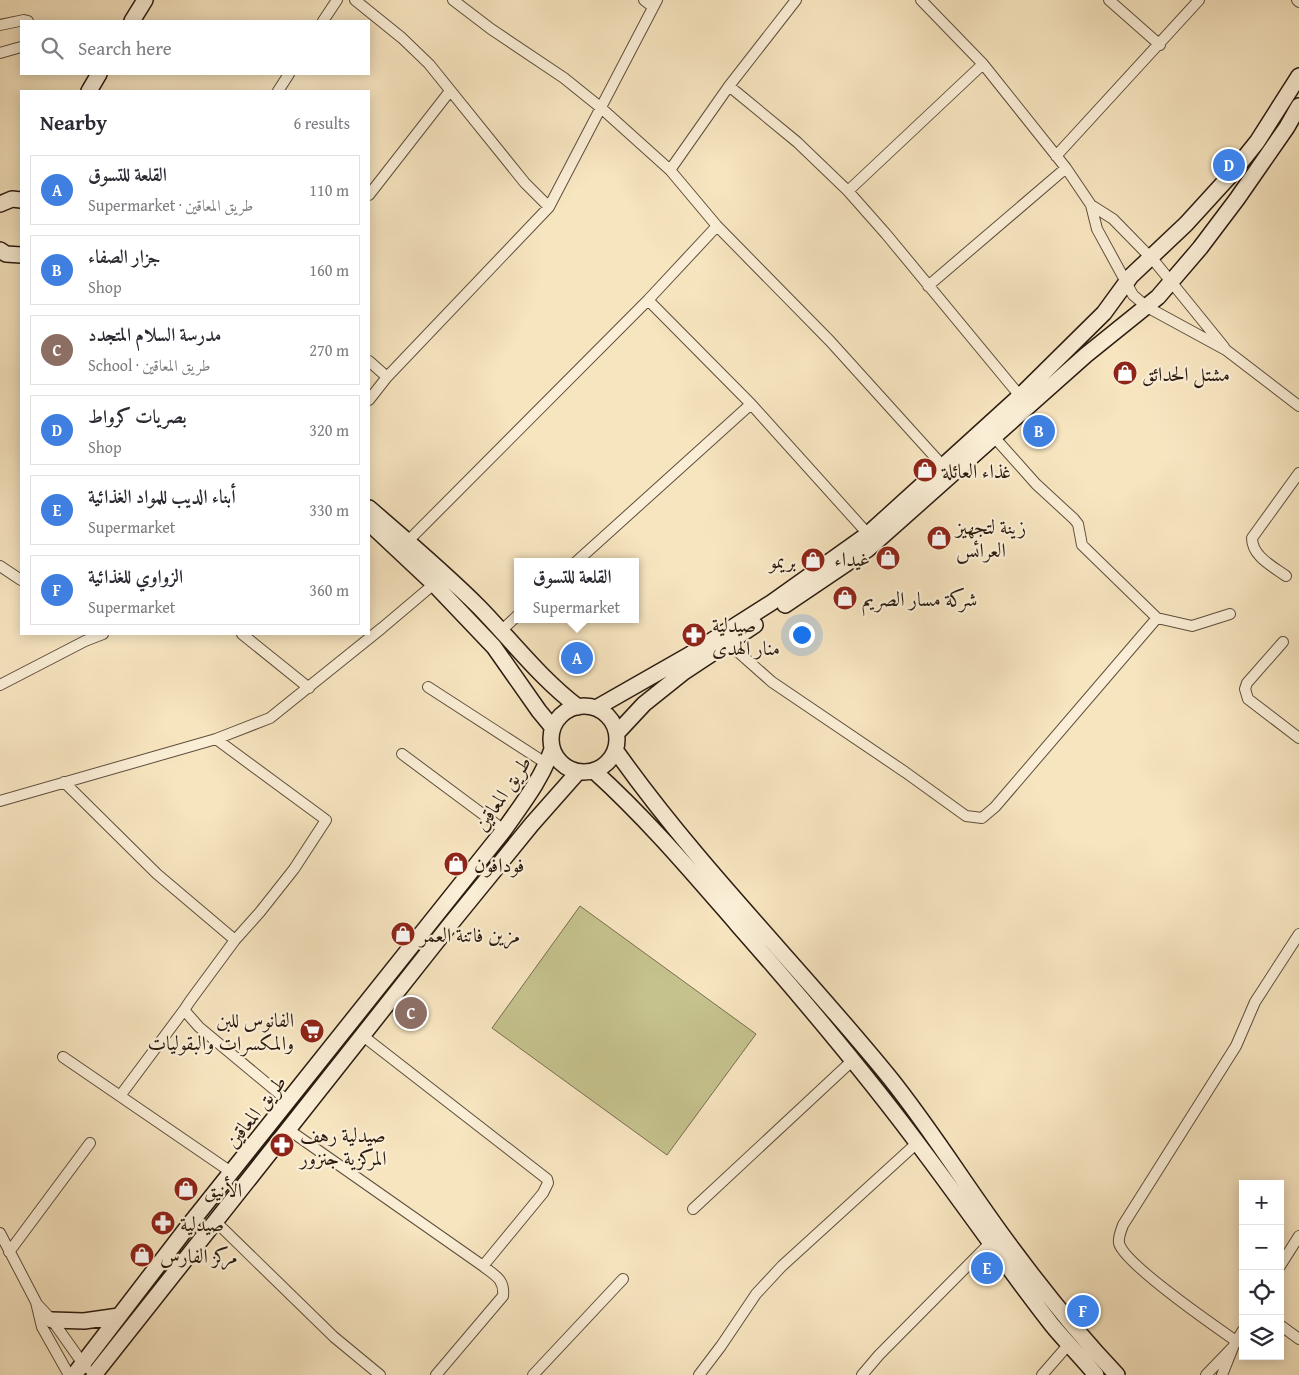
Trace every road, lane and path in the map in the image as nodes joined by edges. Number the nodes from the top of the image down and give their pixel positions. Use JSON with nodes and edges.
{"nodes":[{"id":1,"x":146,"y":0,"type":"edge"},
{"id":2,"x":337,"y":0,"type":"edge"},
{"id":3,"x":355,"y":0,"type":"edge"},
{"id":4,"x":453,"y":0,"type":"edge"},
{"id":5,"x":644,"y":0,"type":"edge"},
{"id":6,"x":796,"y":0,"type":"edge"},
{"id":7,"x":921,"y":0,"type":"edge"},
{"id":8,"x":1109,"y":0,"type":"edge"},
{"id":9,"x":1200,"y":0,"type":"edge"},
{"id":10,"x":655,"y":3,"type":"edge"},
{"id":11,"x":133,"y":20,"type":"edge"},
{"id":12,"x":324,"y":20,"type":"edge"},
{"id":13,"x":20,"y":21,"type":"edge"},
{"id":14,"x":0,"y":25,"type":"edge"},
{"id":15,"x":1160,"y":45,"type":"junction"},
{"id":16,"x":20,"y":47,"type":"edge"},
{"id":17,"x":0,"y":53,"type":"edge"},
{"id":18,"x":983,"y":64,"type":"junction"},
{"id":19,"x":98,"y":75,"type":"edge"},
{"id":20,"x":288,"y":75,"type":"edge"},
{"id":21,"x":1299,"y":76,"type":"edge"},
{"id":22,"x":729,"y":86,"type":"junction"},
{"id":23,"x":90,"y":90,"type":"edge"},
{"id":24,"x":279,"y":90,"type":"edge"},
{"id":25,"x":450,"y":91,"type":"junction"},
{"id":26,"x":600,"y":107,"type":"junction"},
{"id":27,"x":1298,"y":108,"type":"edge"},
{"id":28,"x":1056,"y":156,"type":"junction"},
{"id":29,"x":1066,"y":168,"type":"junction"},
{"id":30,"x":670,"y":170,"type":"junction"},
{"id":31,"x":848,"y":191,"type":"junction"},
{"id":32,"x":370,"y":194,"type":"edge"},
{"id":33,"x":1091,"y":205,"type":"junction"},
{"id":34,"x":549,"y":207,"type":"junction"},
{"id":35,"x":717,"y":226,"type":"junction"},
{"id":36,"x":2,"y":253,"type":"edge"},
{"id":37,"x":20,"y":254,"type":"edge"},
{"id":38,"x":1151,"y":258,"type":"junction"},
{"id":39,"x":1171,"y":282,"type":"junction"},
{"id":40,"x":1125,"y":283,"type":"junction"},
{"id":41,"x":928,"y":286,"type":"junction"},
{"id":42,"x":648,"y":300,"type":"junction"},
{"id":43,"x":1147,"y":307,"type":"junction"},
{"id":44,"x":1226,"y":350,"type":"junction"},
{"id":45,"x":370,"y":363,"type":"edge"},
{"id":46,"x":387,"y":378,"type":"junction"},
{"id":47,"x":1020,"y":396,"type":"junction"},
{"id":48,"x":370,"y":399,"type":"edge"},
{"id":49,"x":751,"y":404,"type":"junction"},
{"id":50,"x":1299,"y":406,"type":"edge"},
{"id":51,"x":994,"y":437,"type":"junction"},
{"id":52,"x":943,"y":466,"type":"junction"},
{"id":53,"x":1299,"y":473,"type":"edge"},
{"id":54,"x":370,"y":509,"type":"edge"},
{"id":55,"x":370,"y":524,"type":"edge"},
{"id":56,"x":868,"y":534,"type":"junction"},
{"id":57,"x":408,"y":542,"type":"junction"},
{"id":58,"x":580,"y":558,"type":"edge"},
{"id":59,"x":0,"y":566,"type":"edge"},
{"id":60,"x":1286,"y":576,"type":"dead end"},
{"id":61,"x":20,"y":579,"type":"edge"},
{"id":62,"x":434,"y":584,"type":"junction"},
{"id":63,"x":1230,"y":614,"type":"dead end"},
{"id":64,"x":1157,"y":618,"type":"junction"},
{"id":65,"x":514,"y":619,"type":"edge"},
{"id":66,"x":501,"y":631,"type":"junction"},
{"id":67,"x":96,"y":635,"type":"edge"},
{"id":68,"x":243,"y":635,"type":"edge"},
{"id":69,"x":82,"y":637,"type":"edge"},
{"id":70,"x":1282,"y":642,"type":"dead end"},
{"id":71,"x":728,"y":643,"type":"junction"},
{"id":72,"x":0,"y":685,"type":"edge"},
{"id":73,"x":428,"y":687,"type":"dead end"},
{"id":74,"x":309,"y":688,"type":"junction"},
{"id":75,"x":578,"y":707,"type":"junction"},
{"id":76,"x":596,"y":708,"type":"junction"},
{"id":77,"x":553,"y":728,"type":"junction"},
{"id":78,"x":617,"y":733,"type":"junction"},
{"id":79,"x":1299,"y":738,"type":"edge"},
{"id":80,"x":216,"y":739,"type":"junction"},
{"id":81,"x":552,"y":749,"type":"junction"},
{"id":82,"x":616,"y":751,"type":"junction"},
{"id":83,"x":402,"y":754,"type":"dead end"},
{"id":84,"x":547,"y":764,"type":"junction"},
{"id":85,"x":578,"y":772,"type":"junction"},
{"id":86,"x":594,"y":772,"type":"junction"},
{"id":87,"x":64,"y":782,"type":"junction"},
{"id":88,"x":0,"y":801,"type":"edge"},
{"id":89,"x":504,"y":830,"type":"junction"},
{"id":90,"x":1299,"y":934,"type":"edge"},
{"id":91,"x":235,"y":940,"type":"junction"},
{"id":92,"x":184,"y":1010,"type":"junction"},
{"id":93,"x":363,"y":1036,"type":"junction"},
{"id":94,"x":63,"y":1057,"type":"dead end"},
{"id":95,"x":853,"y":1060,"type":"junction"},
{"id":96,"x":120,"y":1096,"type":"junction"},
{"id":97,"x":288,"y":1101,"type":"junction"},
{"id":98,"x":289,"y":1130,"type":"junction"},
{"id":99,"x":90,"y":1143,"type":"dead end"},
{"id":100,"x":917,"y":1143,"type":"junction"},
{"id":101,"x":231,"y":1172,"type":"junction"},
{"id":102,"x":693,"y":1209,"type":"dead end"},
{"id":103,"x":216,"y":1221,"type":"junction"},
{"id":104,"x":0,"y":1233,"type":"edge"},
{"id":105,"x":1299,"y":1236,"type":"edge"},
{"id":106,"x":990,"y":1243,"type":"junction"},
{"id":107,"x":9,"y":1252,"type":"junction"},
{"id":108,"x":1284,"y":1260,"type":"edge"},
{"id":109,"x":483,"y":1266,"type":"junction"},
{"id":110,"x":623,"y":1279,"type":"dead end"},
{"id":111,"x":36,"y":1302,"type":"junction"},
{"id":112,"x":119,"y":1316,"type":"junction"},
{"id":113,"x":52,"y":1320,"type":"junction"},
{"id":114,"x":1284,"y":1328,"type":"edge"},
{"id":115,"x":1239,"y":1336,"type":"edge"},
{"id":116,"x":1299,"y":1339,"type":"edge"},
{"id":117,"x":1235,"y":1343,"type":"junction"},
{"id":118,"x":1069,"y":1344,"type":"junction"},
{"id":119,"x":85,"y":1372,"type":"edge"},
{"id":120,"x":69,"y":1375,"type":"edge"},
{"id":121,"x":380,"y":1375,"type":"edge"},
{"id":122,"x":436,"y":1375,"type":"edge"},
{"id":123,"x":533,"y":1375,"type":"edge"},
{"id":124,"x":699,"y":1375,"type":"edge"},
{"id":125,"x":862,"y":1375,"type":"edge"},
{"id":126,"x":1042,"y":1375,"type":"edge"},
{"id":127,"x":1096,"y":1375,"type":"edge"},
{"id":128,"x":1117,"y":1375,"type":"edge"},
{"id":129,"x":1206,"y":1375,"type":"edge"},
{"id":130,"x":1222,"y":1375,"type":"edge"}],
"edges":[{"from":1,"to":11,"type":"street"},
{"from":2,"to":12,"type":"street"},
{"from":3,"to":25,"type":"street"},
{"from":4,"to":26,"type":"street"},
{"from":5,"to":10,"type":"street"},
{"from":6,"to":22,"type":"street"},
{"from":7,"to":18,"type":"street"},
{"from":8,"to":15,"type":"street"},
{"from":9,"to":15,"type":"street"},
{"from":10,"to":26,"type":"street"},
{"from":13,"to":14,"type":"street"},
{"from":15,"to":28,"type":"street"},
{"from":16,"to":17,"type":"street"},
{"from":18,"to":28,"type":"street"},
{"from":18,"to":31,"type":"street"},
{"from":19,"to":23,"type":"street"},
{"from":20,"to":24,"type":"street"},
{"from":21,"to":38,"type":"street"},
{"from":22,"to":30,"type":"street"},
{"from":22,"to":31,"type":"street"},
{"from":25,"to":32,"type":"street"},
{"from":25,"to":34,"type":"street"},
{"from":26,"to":30,"type":"street"},
{"from":26,"to":34,"type":"street"},
{"from":27,"to":39,"type":"street"},
{"from":28,"to":29,"type":"street"},
{"from":29,"to":33,"type":"street"},
{"from":29,"to":41,"type":"street"},
{"from":30,"to":35,"type":"street"},
{"from":31,"to":41,"type":"street"},
{"from":33,"to":38,"type":"street"},
{"from":33,"to":40,"type":"street"},
{"from":34,"to":46,"type":"street"},
{"from":35,"to":42,"type":"street"},
{"from":35,"to":52,"type":"street"},
{"from":36,"to":37,"type":"street"},
{"from":38,"to":39,"type":"street"},
{"from":38,"to":40,"type":"street"},
{"from":39,"to":43,"type":"street"},
{"from":39,"to":44,"type":"street"},
{"from":40,"to":43,"type":"street"},
{"from":40,"to":47,"type":"street"},
{"from":41,"to":47,"type":"street"},
{"from":42,"to":49,"type":"street"},
{"from":42,"to":57,"type":"street"},
{"from":43,"to":44,"type":"street"},
{"from":43,"to":51,"type":"street"},
{"from":44,"to":50,"type":"street"},
{"from":45,"to":46,"type":"street"},
{"from":46,"to":48,"type":"street"},
{"from":47,"to":52,"type":"street"},
{"from":49,"to":56,"type":"street"},
{"from":49,"to":58,"type":"street"},
{"from":51,"to":64,"type":"street"},
{"from":51,"to":71,"type":"street"},
{"from":52,"to":56,"type":"street"},
{"from":53,"to":60,"type":"street"},
{"from":54,"to":57,"type":"street"},
{"from":55,"to":62,"type":"street"},
{"from":56,"to":76,"type":"street"},
{"from":57,"to":66,"type":"street"},
{"from":59,"to":61,"type":"street"},
{"from":62,"to":74,"type":"street"},
{"from":62,"to":77,"type":"street"},
{"from":63,"to":64,"type":"street"},
{"from":64,"to":71,"type":"street"},
{"from":65,"to":66,"type":"street"},
{"from":66,"to":75,"type":"street"},
{"from":67,"to":69,"type":"street"},
{"from":68,"to":74,"type":"street"},
{"from":69,"to":72,"type":"street"},
{"from":70,"to":79,"type":"street"},
{"from":71,"to":78,"type":"street"},
{"from":73,"to":84,"type":"street"},
{"from":74,"to":80,"type":"street"},
{"from":75,"to":76,"type":"street"},
{"from":75,"to":77,"type":"street"},
{"from":76,"to":78,"type":"street"},
{"from":77,"to":81,"type":"street"},
{"from":78,"to":82,"type":"street"},
{"from":80,"to":87,"type":"street"},
{"from":80,"to":91,"type":"street"},
{"from":81,"to":84,"type":"street","name":"طريق المعاقين"},
{"from":81,"to":85,"type":"street"},
{"from":82,"to":86,"type":"street"},
{"from":82,"to":128,"type":"street"},
{"from":83,"to":89,"type":"street"},
{"from":84,"to":89,"type":"street","name":"طريق المعاقين"},
{"from":85,"to":86,"type":"street"},
{"from":85,"to":93,"type":"street","name":"طريق المعاقين"},
{"from":86,"to":95,"type":"street"},
{"from":87,"to":88,"type":"street"},
{"from":87,"to":91,"type":"street"},
{"from":89,"to":97,"type":"street","name":"طريق المعاقين"},
{"from":90,"to":117,"type":"street"},
{"from":91,"to":92,"type":"street"},
{"from":92,"to":96,"type":"street"},
{"from":92,"to":97,"type":"street"},
{"from":93,"to":98,"type":"street","name":"طريق المعاقين"},
{"from":93,"to":109,"type":"street"},
{"from":94,"to":96,"type":"street"},
{"from":95,"to":100,"type":"street"},
{"from":95,"to":102,"type":"street"},
{"from":96,"to":101,"type":"street"},
{"from":97,"to":101,"type":"street","name":"طريق المعاقين"},
{"from":98,"to":103,"type":"street","name":"طريق المعاقين"},
{"from":98,"to":109,"type":"street"},
{"from":99,"to":107,"type":"street"},
{"from":100,"to":106,"type":"street"},
{"from":100,"to":124,"type":"street"},
{"from":101,"to":112,"type":"street","name":"طريق المعاقين"},
{"from":103,"to":119,"type":"street","name":"طريق المعاقين"},
{"from":103,"to":121,"type":"street"},
{"from":104,"to":107,"type":"street"},
{"from":105,"to":108,"type":"street"},
{"from":106,"to":118,"type":"street"},
{"from":106,"to":125,"type":"street"},
{"from":107,"to":111,"type":"street"},
{"from":109,"to":122,"type":"street"},
{"from":110,"to":123,"type":"street"},
{"from":111,"to":113,"type":"street"},
{"from":111,"to":120,"type":"street"},
{"from":112,"to":113,"type":"street"},
{"from":112,"to":119,"type":"street","name":"طريق المعاقين"},
{"from":113,"to":119,"type":"street"},
{"from":114,"to":116,"type":"street"},
{"from":115,"to":117,"type":"street"},
{"from":117,"to":129,"type":"street"},
{"from":117,"to":130,"type":"street"},
{"from":118,"to":126,"type":"street"},
{"from":118,"to":127,"type":"street"}]}
